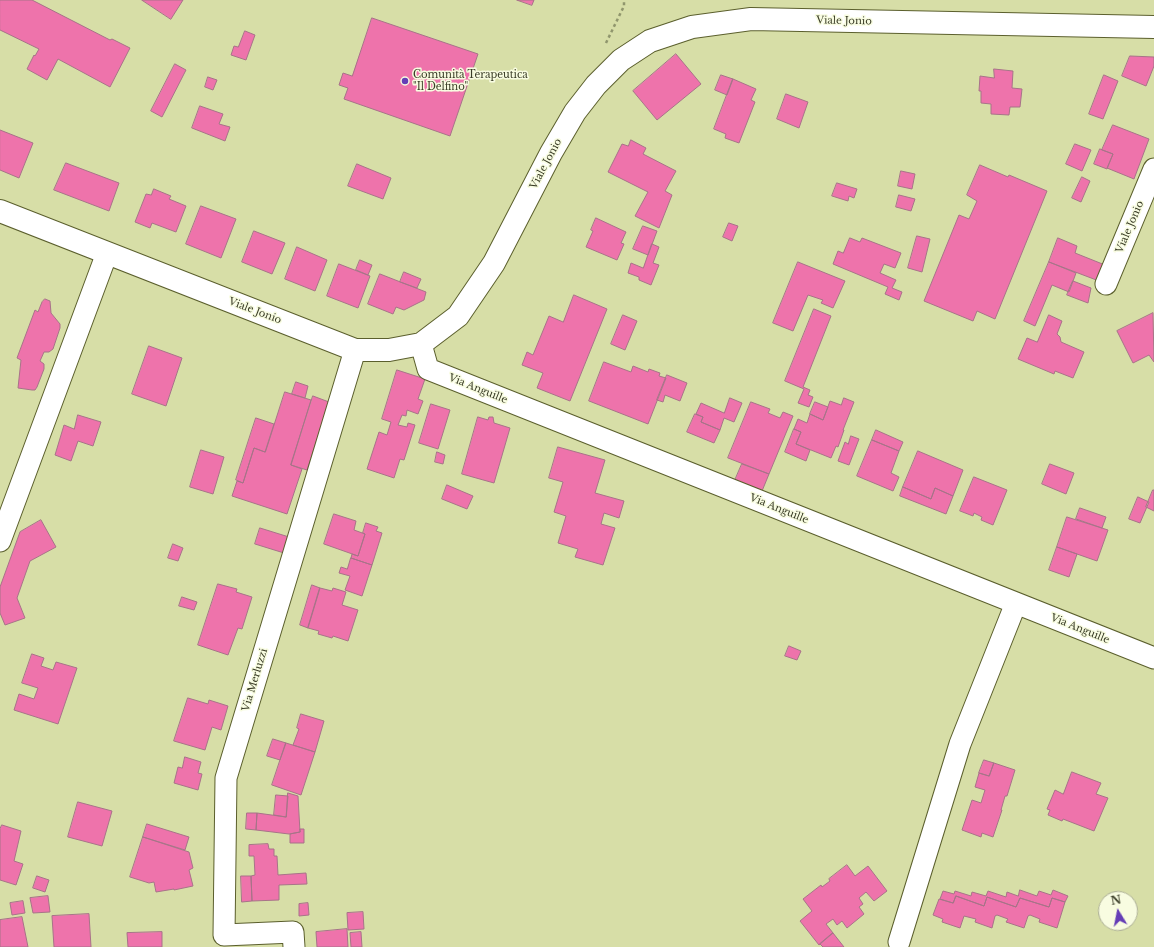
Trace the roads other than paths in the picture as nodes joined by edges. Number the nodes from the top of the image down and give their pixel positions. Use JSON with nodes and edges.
{"nodes":[{"id":1,"x":1154,"y":27,"type":"edge"},
{"id":2,"x":1154,"y":169,"type":"edge"},
{"id":3,"x":0,"y":212,"type":"edge"},
{"id":4,"x":107,"y":253,"type":"junction"},
{"id":5,"x":1106,"y":284,"type":"dead end"},
{"id":6,"x":421,"y":344,"type":"junction"},
{"id":7,"x":355,"y":350,"type":"junction"},
{"id":8,"x":0,"y":541,"type":"edge"},
{"id":9,"x":1016,"y":603,"type":"junction"},
{"id":10,"x":1154,"y":658,"type":"edge"},
{"id":11,"x":224,"y":941,"type":"edge"},
{"id":12,"x":899,"y":942,"type":"dead end"},
{"id":13,"x":294,"y":947,"type":"edge"}],
"edges":[{"from":1,"to":6,"type":"street","name":"Viale Jonio"},
{"from":2,"to":5,"type":"street","name":"Viale Jonio"},
{"from":3,"to":4,"type":"street","name":"Viale Jonio"},
{"from":4,"to":7,"type":"street","name":"Viale Jonio"},
{"from":4,"to":8,"type":"street"},
{"from":6,"to":7,"type":"street","name":"Viale Jonio"},
{"from":6,"to":9,"type":"street","name":"Via Anguille"},
{"from":7,"to":11,"type":"street","name":"Via Merluzzi"},
{"from":9,"to":10,"type":"street","name":"Via Anguille"},
{"from":9,"to":12,"type":"street"},
{"from":11,"to":13,"type":"street","name":"Via Merluzzi"}]}
